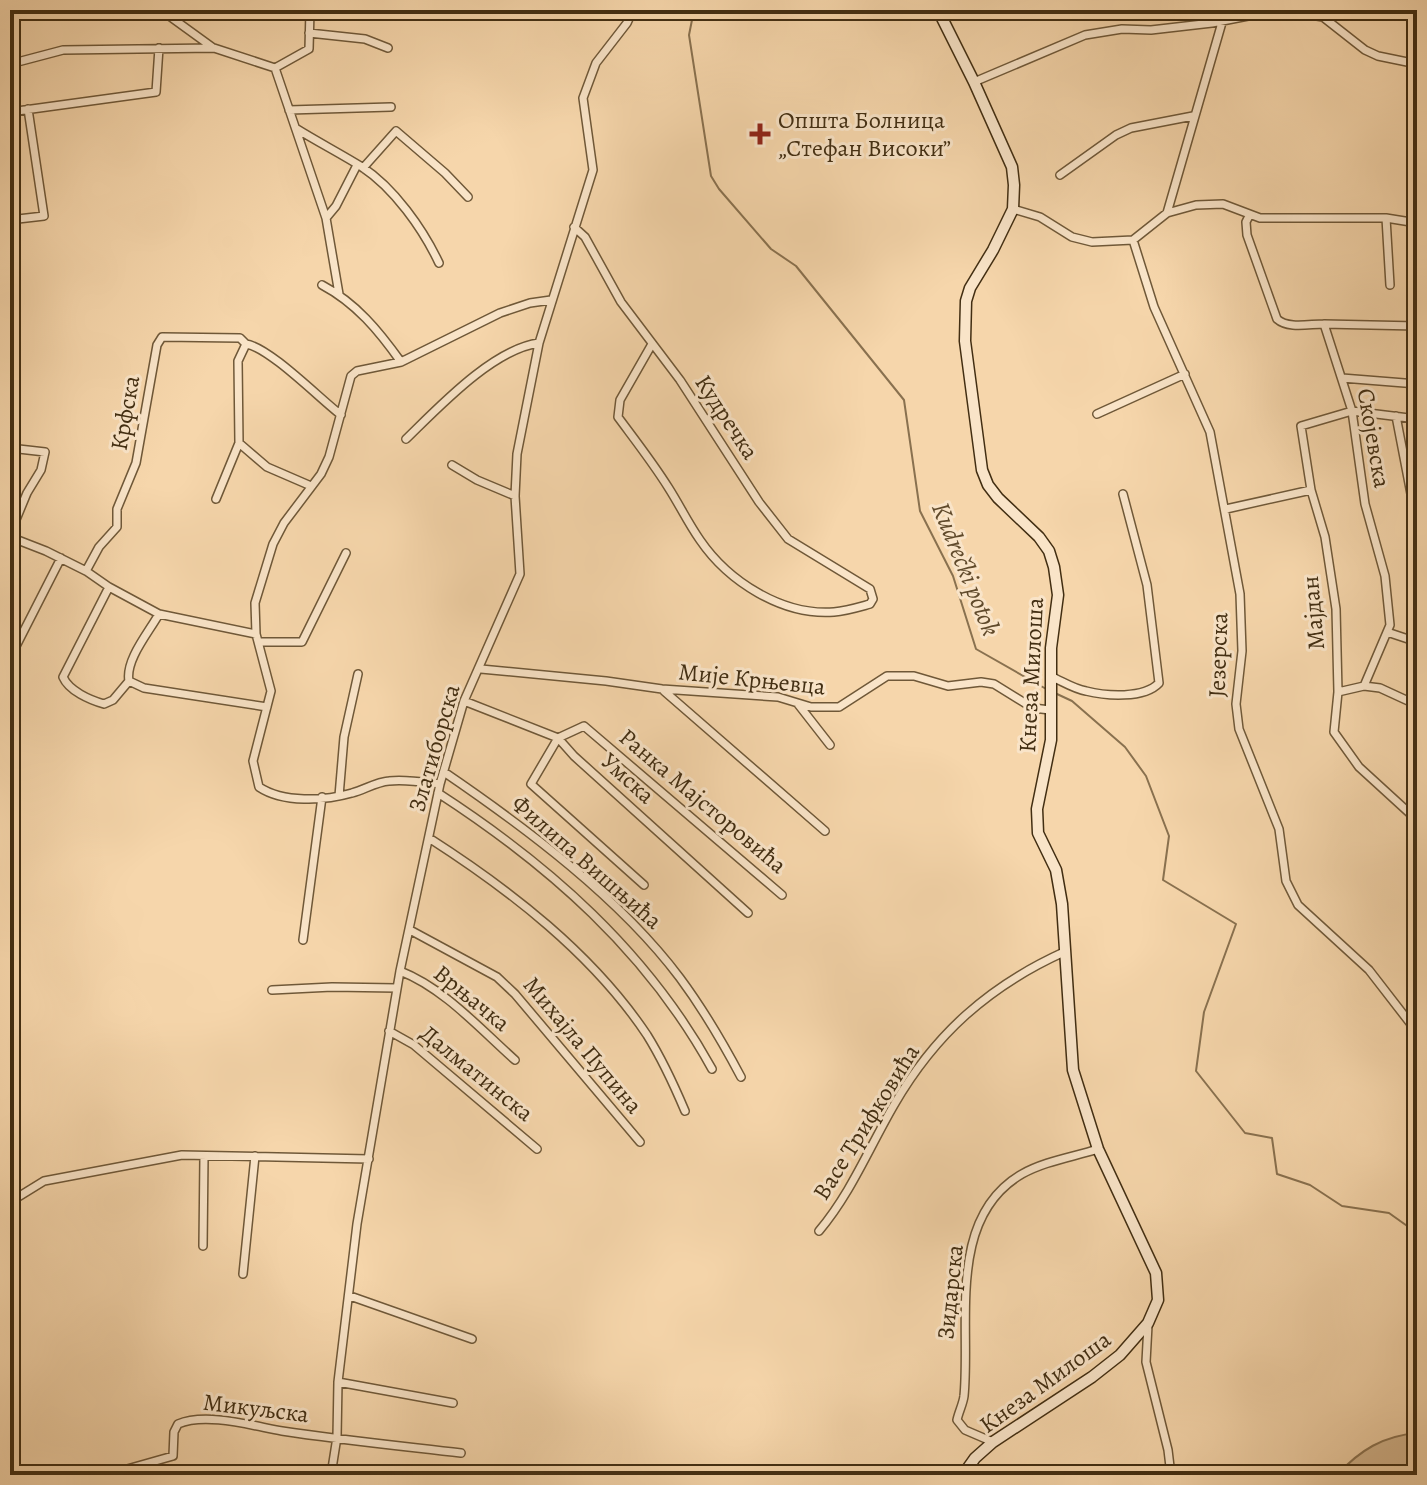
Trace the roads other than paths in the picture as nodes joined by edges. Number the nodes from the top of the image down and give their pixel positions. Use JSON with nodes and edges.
{"nodes":[{"id":1,"x":161,"y":10,"type":"edge"},
{"id":2,"x":310,"y":10,"type":"edge"},
{"id":3,"x":633,"y":10,"type":"edge"},
{"id":4,"x":938,"y":10,"type":"edge"},
{"id":5,"x":1221,"y":10,"type":"edge"},
{"id":6,"x":1223,"y":19,"type":"junction"},
{"id":7,"x":309,"y":33,"type":"junction"},
{"id":8,"x":159,"y":48,"type":"junction"},
{"id":9,"x":214,"y":48,"type":"junction"},
{"id":10,"x":388,"y":48,"type":"dead end"},
{"id":11,"x":10,"y":64,"type":"edge"},
{"id":12,"x":1417,"y":64,"type":"edge"},
{"id":13,"x":275,"y":68,"type":"junction"},
{"id":14,"x":974,"y":82,"type":"junction"},
{"id":15,"x":391,"y":107,"type":"dead end"},
{"id":16,"x":28,"y":109,"type":"junction"},
{"id":17,"x":289,"y":110,"type":"junction"},
{"id":18,"x":10,"y":112,"type":"edge"},
{"id":19,"x":1193,"y":116,"type":"junction"},
{"id":20,"x":297,"y":129,"type":"junction"},
{"id":21,"x":360,"y":166,"type":"junction"},
{"id":22,"x":1060,"y":175,"type":"dead end"},
{"id":23,"x":468,"y":197,"type":"dead end"},
{"id":24,"x":1013,"y":209,"type":"junction"},
{"id":25,"x":1167,"y":213,"type":"junction"},
{"id":26,"x":1249,"y":216,"type":"junction"},
{"id":27,"x":326,"y":218,"type":"junction"},
{"id":28,"x":1386,"y":218,"type":"junction"},
{"id":29,"x":18,"y":219,"type":"dead end"},
{"id":30,"x":1417,"y":223,"type":"edge"},
{"id":31,"x":574,"y":227,"type":"junction"},
{"id":32,"x":1133,"y":240,"type":"junction"},
{"id":33,"x":439,"y":263,"type":"dead end"},
{"id":34,"x":322,"y":285,"type":"dead end"},
{"id":35,"x":1390,"y":285,"type":"dead end"},
{"id":36,"x":339,"y":294,"type":"junction"},
{"id":37,"x":551,"y":300,"type":"junction"},
{"id":38,"x":1324,"y":324,"type":"junction"},
{"id":39,"x":1417,"y":326,"type":"edge"},
{"id":40,"x":539,"y":343,"type":"junction"},
{"id":41,"x":246,"y":344,"type":"junction"},
{"id":42,"x":652,"y":344,"type":"junction"},
{"id":43,"x":401,"y":362,"type":"junction"},
{"id":44,"x":1185,"y":374,"type":"junction"},
{"id":45,"x":1342,"y":378,"type":"junction"},
{"id":46,"x":1417,"y":384,"type":"edge"},
{"id":47,"x":1352,"y":411,"type":"junction"},
{"id":48,"x":1097,"y":414,"type":"dead end"},
{"id":49,"x":341,"y":415,"type":"junction"},
{"id":50,"x":1396,"y":416,"type":"junction"},
{"id":51,"x":1417,"y":419,"type":"edge"},
{"id":52,"x":406,"y":439,"type":"dead end"},
{"id":53,"x":239,"y":443,"type":"junction"},
{"id":54,"x":10,"y":448,"type":"edge"},
{"id":55,"x":452,"y":465,"type":"dead end"},
{"id":56,"x":311,"y":486,"type":"junction"},
{"id":57,"x":1311,"y":490,"type":"junction"},
{"id":58,"x":1123,"y":494,"type":"dead end"},
{"id":59,"x":515,"y":496,"type":"junction"},
{"id":60,"x":216,"y":499,"type":"dead end"},
{"id":61,"x":1226,"y":509,"type":"junction"},
{"id":62,"x":1417,"y":525,"type":"edge"},
{"id":63,"x":10,"y":536,"type":"edge"},
{"id":64,"x":346,"y":553,"type":"dead end"},
{"id":65,"x":61,"y":558,"type":"junction"},
{"id":66,"x":86,"y":571,"type":"junction"},
{"id":67,"x":109,"y":587,"type":"junction"},
{"id":68,"x":159,"y":614,"type":"junction"},
{"id":69,"x":1387,"y":632,"type":"junction"},
{"id":70,"x":258,"y":638,"type":"junction"},
{"id":71,"x":1417,"y":642,"type":"edge"},
{"id":72,"x":10,"y":658,"type":"edge"},
{"id":73,"x":481,"y":669,"type":"junction"},
{"id":74,"x":358,"y":674,"type":"dead end"},
{"id":75,"x":129,"y":681,"type":"junction"},
{"id":76,"x":1050,"y":686,"type":"junction"},
{"id":77,"x":1364,"y":686,"type":"junction"},
{"id":78,"x":662,"y":689,"type":"junction"},
{"id":79,"x":1338,"y":692,"type":"junction"},
{"id":80,"x":464,"y":701,"type":"junction"},
{"id":81,"x":798,"y":704,"type":"junction"},
{"id":82,"x":1417,"y":705,"type":"edge"},
{"id":83,"x":267,"y":707,"type":"junction"},
{"id":84,"x":1050,"y":710,"type":"junction"},
{"id":85,"x":558,"y":738,"type":"junction"},
{"id":86,"x":830,"y":745,"type":"dead end"},
{"id":87,"x":444,"y":772,"type":"junction"},
{"id":88,"x":439,"y":789,"type":"junction"},
{"id":89,"x":339,"y":796,"type":"junction"},
{"id":90,"x":322,"y":797,"type":"junction"},
{"id":91,"x":1417,"y":820,"type":"edge"},
{"id":92,"x":825,"y":831,"type":"dead end"},
{"id":93,"x":429,"y":838,"type":"junction"},
{"id":94,"x":644,"y":885,"type":"dead end"},
{"id":95,"x":782,"y":895,"type":"dead end"},
{"id":96,"x":748,"y":913,"type":"dead end"},
{"id":97,"x":410,"y":930,"type":"junction"},
{"id":98,"x":303,"y":940,"type":"dead end"},
{"id":99,"x":1064,"y":952,"type":"junction"},
{"id":100,"x":400,"y":971,"type":"junction"},
{"id":101,"x":396,"y":988,"type":"junction"},
{"id":102,"x":272,"y":990,"type":"dead end"},
{"id":103,"x":389,"y":1031,"type":"junction"},
{"id":104,"x":1417,"y":1032,"type":"edge"},
{"id":105,"x":515,"y":1060,"type":"dead end"},
{"id":106,"x":712,"y":1069,"type":"dead end"},
{"id":107,"x":741,"y":1077,"type":"dead end"},
{"id":108,"x":685,"y":1111,"type":"dead end"},
{"id":109,"x":640,"y":1142,"type":"dead end"},
{"id":110,"x":537,"y":1149,"type":"dead end"},
{"id":111,"x":1098,"y":1149,"type":"junction"},
{"id":112,"x":204,"y":1156,"type":"junction"},
{"id":113,"x":255,"y":1156,"type":"junction"},
{"id":114,"x":369,"y":1159,"type":"junction"},
{"id":115,"x":10,"y":1202,"type":"edge"},
{"id":116,"x":819,"y":1231,"type":"dead end"},
{"id":117,"x":203,"y":1246,"type":"dead end"},
{"id":118,"x":243,"y":1274,"type":"dead end"},
{"id":119,"x":350,"y":1296,"type":"junction"},
{"id":120,"x":1148,"y":1323,"type":"junction"},
{"id":121,"x":472,"y":1339,"type":"dead end"},
{"id":122,"x":338,"y":1382,"type":"junction"},
{"id":123,"x":453,"y":1403,"type":"dead end"},
{"id":124,"x":10,"y":1418,"type":"edge"},
{"id":125,"x":337,"y":1437,"type":"junction"},
{"id":126,"x":993,"y":1442,"type":"junction"},
{"id":127,"x":461,"y":1453,"type":"dead end"},
{"id":128,"x":16,"y":1475,"type":"edge"},
{"id":129,"x":106,"y":1475,"type":"edge"},
{"id":130,"x":331,"y":1475,"type":"edge"},
{"id":131,"x":963,"y":1475,"type":"edge"},
{"id":132,"x":1171,"y":1475,"type":"edge"}],
"edges":[{"from":1,"to":9,"type":"street"},
{"from":2,"to":7,"type":"street"},
{"from":3,"to":31,"type":"street","name":"Златиборска"},
{"from":4,"to":14,"type":"street","name":"Кнеза Милоша"},
{"from":5,"to":6,"type":"street"},
{"from":6,"to":12,"type":"street"},
{"from":6,"to":14,"type":"street"},
{"from":6,"to":19,"type":"street"},
{"from":7,"to":10,"type":"street"},
{"from":7,"to":13,"type":"street"},
{"from":8,"to":9,"type":"street"},
{"from":8,"to":11,"type":"street"},
{"from":8,"to":16,"type":"street"},
{"from":9,"to":13,"type":"street"},
{"from":13,"to":17,"type":"street"},
{"from":14,"to":24,"type":"street","name":"Кнеза Милоша"},
{"from":15,"to":17,"type":"street"},
{"from":16,"to":18,"type":"street"},
{"from":16,"to":29,"type":"street"},
{"from":17,"to":20,"type":"street"},
{"from":19,"to":22,"type":"street"},
{"from":19,"to":25,"type":"street"},
{"from":20,"to":21,"type":"street"},
{"from":20,"to":27,"type":"street"},
{"from":21,"to":23,"type":"street"},
{"from":21,"to":27,"type":"street"},
{"from":21,"to":33,"type":"street"},
{"from":24,"to":32,"type":"street"},
{"from":24,"to":76,"type":"street","name":"Кнеза Милоша"},
{"from":25,"to":26,"type":"street"},
{"from":25,"to":32,"type":"street"},
{"from":26,"to":28,"type":"street"},
{"from":26,"to":38,"type":"street"},
{"from":27,"to":36,"type":"street"},
{"from":28,"to":30,"type":"street"},
{"from":28,"to":35,"type":"street"},
{"from":31,"to":37,"type":"street","name":"Златиборска"},
{"from":31,"to":42,"type":"street","name":"Кудречка"},
{"from":32,"to":44,"type":"street","name":"Језерска"},
{"from":34,"to":36,"type":"street"},
{"from":36,"to":43,"type":"street"},
{"from":37,"to":40,"type":"street","name":"Златиборска"},
{"from":37,"to":43,"type":"street"},
{"from":38,"to":39,"type":"street"},
{"from":38,"to":45,"type":"street","name":"Скојевска"},
{"from":40,"to":52,"type":"street"},
{"from":40,"to":59,"type":"street","name":"Златиборска"},
{"from":41,"to":49,"type":"street"},
{"from":41,"to":53,"type":"street"},
{"from":41,"to":66,"type":"street","name":"Крфска"},
{"from":42,"to":42,"type":"street","name":"Кудречка"},
{"from":43,"to":49,"type":"street"},
{"from":44,"to":48,"type":"street"},
{"from":44,"to":61,"type":"street","name":"Језерска"},
{"from":45,"to":46,"type":"street"},
{"from":45,"to":47,"type":"street","name":"Скојевска"},
{"from":47,"to":50,"type":"street"},
{"from":47,"to":57,"type":"street","name":"Мајдан"},
{"from":47,"to":69,"type":"street","name":"Скојевска"},
{"from":49,"to":56,"type":"street"},
{"from":50,"to":51,"type":"street"},
{"from":50,"to":62,"type":"street"},
{"from":53,"to":56,"type":"street"},
{"from":53,"to":60,"type":"street"},
{"from":54,"to":63,"type":"street"},
{"from":55,"to":59,"type":"street"},
{"from":56,"to":70,"type":"street"},
{"from":57,"to":61,"type":"street"},
{"from":57,"to":79,"type":"street","name":"Мајдан"},
{"from":58,"to":76,"type":"street"},
{"from":59,"to":73,"type":"street","name":"Златиборска"},
{"from":61,"to":104,"type":"street","name":"Језерска"},
{"from":63,"to":65,"type":"street"},
{"from":64,"to":70,"type":"street"},
{"from":65,"to":66,"type":"street"},
{"from":65,"to":72,"type":"street"},
{"from":66,"to":67,"type":"street"},
{"from":67,"to":68,"type":"street"},
{"from":67,"to":75,"type":"street"},
{"from":68,"to":70,"type":"street"},
{"from":68,"to":75,"type":"street"},
{"from":69,"to":71,"type":"street"},
{"from":69,"to":77,"type":"street","name":"Скојевска"},
{"from":70,"to":83,"type":"street"},
{"from":73,"to":78,"type":"street","name":"Мије Крњевца"},
{"from":73,"to":80,"type":"street","name":"Златиборска"},
{"from":74,"to":89,"type":"street"},
{"from":75,"to":83,"type":"street"},
{"from":76,"to":84,"type":"street","name":"Кнеза Милоша"},
{"from":77,"to":79,"type":"street"},
{"from":77,"to":82,"type":"street"},
{"from":78,"to":81,"type":"street","name":"Мије Крњевца"},
{"from":78,"to":92,"type":"street"},
{"from":79,"to":91,"type":"street","name":"Мајдан"},
{"from":80,"to":85,"type":"street","name":"Умска"},
{"from":80,"to":87,"type":"street","name":"Златиборска"},
{"from":81,"to":84,"type":"street","name":"Мије Крњевца"},
{"from":81,"to":86,"type":"street"},
{"from":83,"to":90,"type":"street"},
{"from":84,"to":99,"type":"street","name":"Кнеза Милоша"},
{"from":85,"to":94,"type":"street"},
{"from":85,"to":95,"type":"street","name":"Ранка Мајсторовића"},
{"from":85,"to":96,"type":"street","name":"Умска"},
{"from":87,"to":88,"type":"street","name":"Златиборска"},
{"from":87,"to":107,"type":"street","name":"Филипа Вишњића"},
{"from":88,"to":89,"type":"street"},
{"from":88,"to":93,"type":"street","name":"Златиборска"},
{"from":88,"to":106,"type":"street"},
{"from":89,"to":90,"type":"street"},
{"from":90,"to":98,"type":"street"},
{"from":93,"to":97,"type":"street","name":"Златиборска"},
{"from":93,"to":108,"type":"street"},
{"from":97,"to":100,"type":"street","name":"Златиборска"},
{"from":97,"to":109,"type":"street","name":"Михајла Пупина"},
{"from":99,"to":111,"type":"street","name":"Кнеза Милоша"},
{"from":99,"to":116,"type":"street","name":"Васе Трифковића"},
{"from":100,"to":101,"type":"street","name":"Златиборска"},
{"from":100,"to":105,"type":"street","name":"Врњачка"},
{"from":101,"to":102,"type":"street"},
{"from":101,"to":103,"type":"street","name":"Златиборска"},
{"from":103,"to":110,"type":"street","name":"Далматинска"},
{"from":103,"to":114,"type":"street","name":"Златиборска"},
{"from":111,"to":120,"type":"street","name":"Кнеза Милоша"},
{"from":111,"to":126,"type":"street","name":"Зидарска"},
{"from":112,"to":113,"type":"street"},
{"from":112,"to":115,"type":"street"},
{"from":112,"to":117,"type":"street"},
{"from":113,"to":114,"type":"street"},
{"from":113,"to":118,"type":"street"},
{"from":114,"to":119,"type":"street","name":"Златиборска"},
{"from":119,"to":121,"type":"street"},
{"from":119,"to":122,"type":"street","name":"Златиборска"},
{"from":120,"to":126,"type":"street","name":"Кнеза Милоша"},
{"from":120,"to":132,"type":"street"},
{"from":122,"to":123,"type":"street"},
{"from":122,"to":125,"type":"street","name":"Златиборска"},
{"from":124,"to":128,"type":"street"},
{"from":125,"to":127,"type":"street"},
{"from":125,"to":129,"type":"street","name":"Микуљска"},
{"from":125,"to":130,"type":"street","name":"Златиборска"},
{"from":126,"to":131,"type":"street","name":"Кнеза Милоша"}]}
